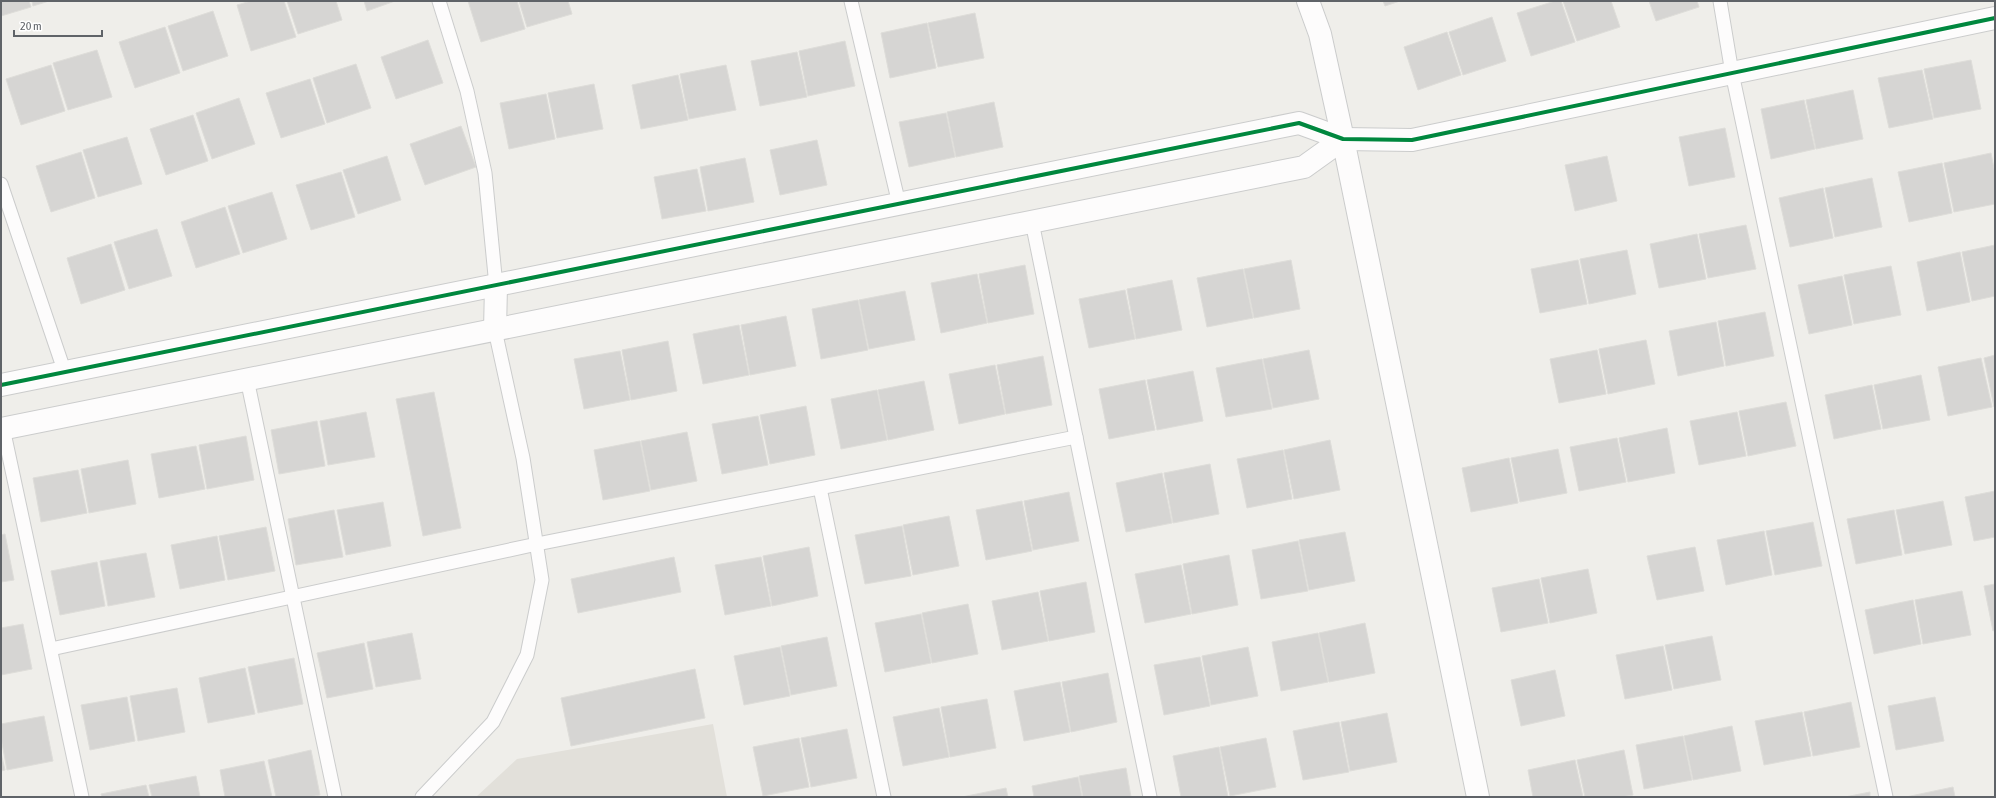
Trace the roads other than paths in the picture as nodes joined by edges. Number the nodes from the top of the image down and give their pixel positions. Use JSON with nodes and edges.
{"nodes":[{"id":1,"x":439,"y":1,"type":"edge"},
{"id":2,"x":851,"y":1,"type":"edge"},
{"id":3,"x":1308,"y":1,"type":"edge"},
{"id":4,"x":1720,"y":1,"type":"edge"},
{"id":5,"x":1995,"y":18,"type":"edge"},
{"id":6,"x":1732,"y":73,"type":"junction"},
{"id":7,"x":1343,"y":139,"type":"junction"},
{"id":8,"x":1,"y":184,"type":"edge"},
{"id":9,"x":899,"y":204,"type":"junction"},
{"id":10,"x":1032,"y":222,"type":"junction"},
{"id":11,"x":496,"y":286,"type":"junction"},
{"id":12,"x":495,"y":330,"type":"junction"},
{"id":13,"x":65,"y":372,"type":"junction"},
{"id":14,"x":247,"y":379,"type":"junction"},
{"id":15,"x":1,"y":385,"type":"edge"},
{"id":16,"x":2,"y":429,"type":"edge"},
{"id":17,"x":1076,"y":437,"type":"junction"},
{"id":18,"x":820,"y":488,"type":"junction"},
{"id":19,"x":537,"y":544,"type":"junction"},
{"id":20,"x":292,"y":597,"type":"junction"},
{"id":21,"x":51,"y":649,"type":"junction"},
{"id":22,"x":82,"y":797,"type":"edge"},
{"id":23,"x":335,"y":797,"type":"edge"},
{"id":24,"x":422,"y":797,"type":"edge"},
{"id":25,"x":884,"y":797,"type":"edge"},
{"id":26,"x":1150,"y":797,"type":"edge"},
{"id":27,"x":1478,"y":797,"type":"edge"},
{"id":28,"x":1886,"y":797,"type":"edge"}],
"edges":[{"from":1,"to":11,"type":"lane"},
{"from":2,"to":9,"type":"lane"},
{"from":3,"to":7,"type":"street"},
{"from":4,"to":6,"type":"lane"},
{"from":5,"to":6,"type":"street"},
{"from":6,"to":7,"type":"street"},
{"from":6,"to":28,"type":"lane"},
{"from":7,"to":9,"type":"street"},
{"from":7,"to":10,"type":"street"},
{"from":7,"to":27,"type":"street"},
{"from":8,"to":13,"type":"lane"},
{"from":9,"to":11,"type":"street"},
{"from":10,"to":12,"type":"street"},
{"from":10,"to":17,"type":"lane"},
{"from":11,"to":12,"type":"street"},
{"from":11,"to":13,"type":"street"},
{"from":12,"to":14,"type":"street"},
{"from":12,"to":19,"type":"lane"},
{"from":13,"to":15,"type":"street"},
{"from":14,"to":16,"type":"street"},
{"from":14,"to":20,"type":"lane"},
{"from":16,"to":21,"type":"lane"},
{"from":17,"to":18,"type":"lane"},
{"from":17,"to":26,"type":"lane"},
{"from":18,"to":19,"type":"lane"},
{"from":18,"to":25,"type":"lane"},
{"from":19,"to":20,"type":"lane"},
{"from":19,"to":24,"type":"lane"},
{"from":20,"to":21,"type":"lane"},
{"from":20,"to":23,"type":"lane"},
{"from":21,"to":22,"type":"lane"}]}
